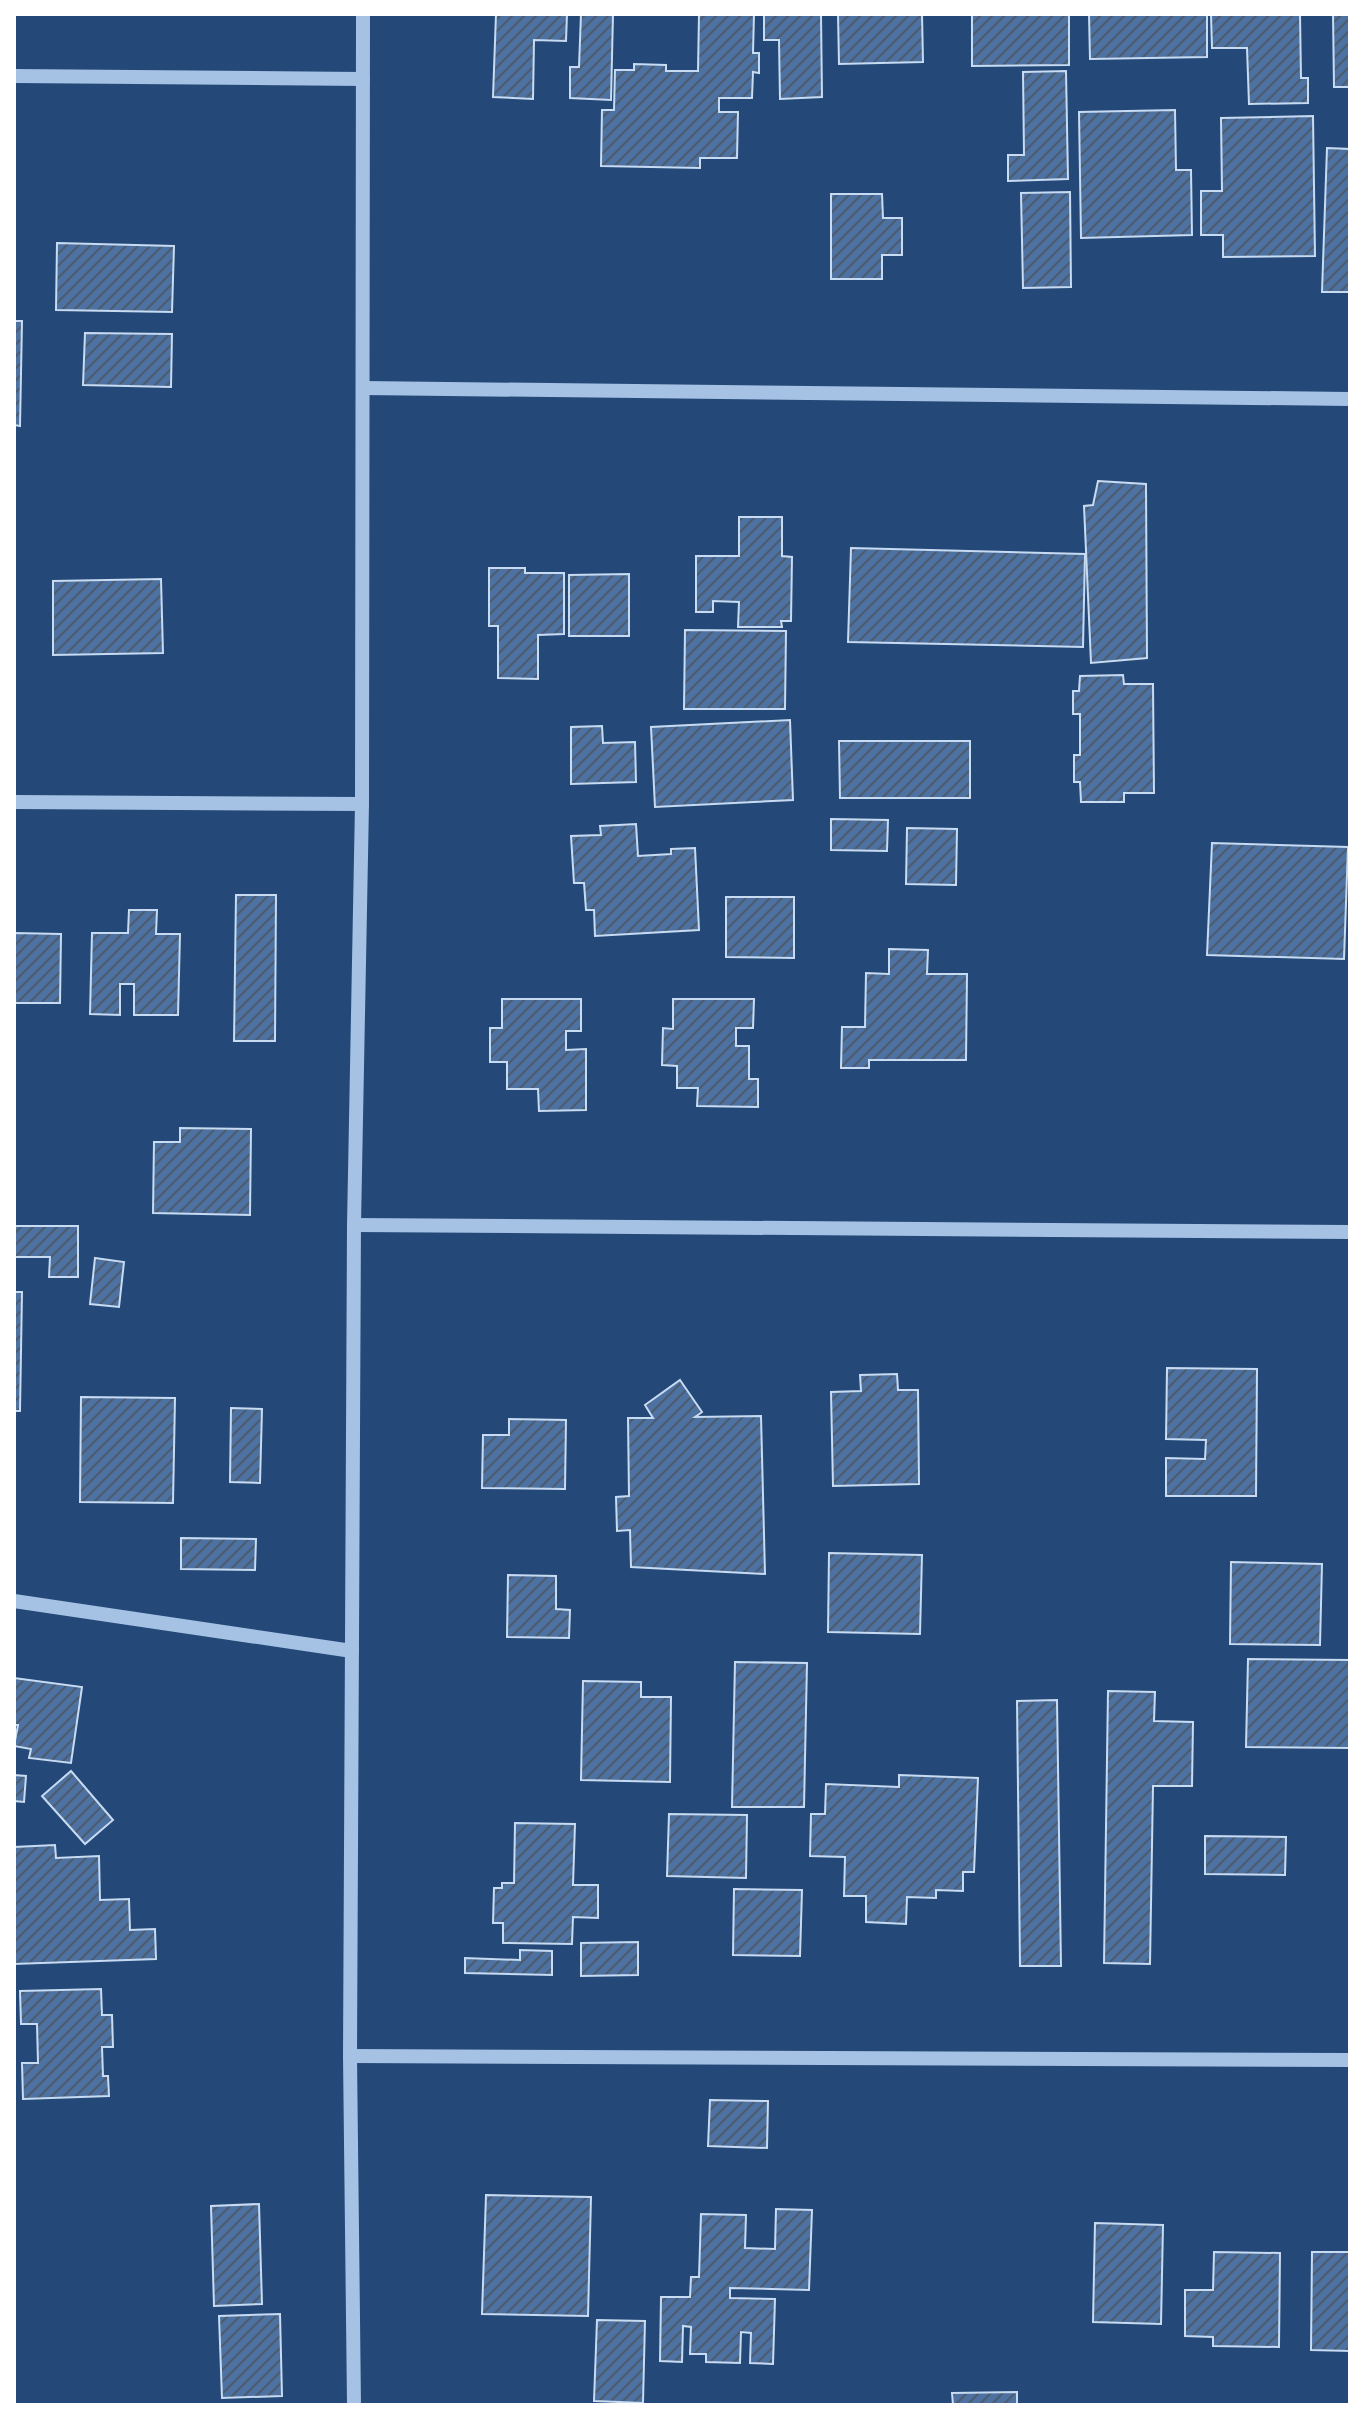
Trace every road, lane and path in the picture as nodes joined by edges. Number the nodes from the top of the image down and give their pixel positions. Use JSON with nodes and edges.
{"nodes":[{"id":1,"x":363,"y":14,"type":"edge"},
{"id":2,"x":14,"y":76,"type":"edge"},
{"id":3,"x":363,"y":79,"type":"junction"},
{"id":4,"x":363,"y":388,"type":"junction"},
{"id":5,"x":1350,"y":399,"type":"edge"},
{"id":6,"x":14,"y":802,"type":"edge"},
{"id":7,"x":362,"y":804,"type":"junction"},
{"id":8,"x":354,"y":1225,"type":"junction"},
{"id":9,"x":1350,"y":1232,"type":"edge"},
{"id":10,"x":14,"y":1601,"type":"edge"},
{"id":11,"x":352,"y":1651,"type":"junction"},
{"id":12,"x":350,"y":2056,"type":"junction"},
{"id":13,"x":1350,"y":2060,"type":"edge"},
{"id":14,"x":354,"y":2405,"type":"edge"}],
"edges":[{"from":1,"to":3,"type":"street"},
{"from":2,"to":3,"type":"street"},
{"from":3,"to":4,"type":"street"},
{"from":4,"to":5,"type":"street"},
{"from":4,"to":7,"type":"street"},
{"from":6,"to":7,"type":"street"},
{"from":7,"to":8,"type":"street"},
{"from":8,"to":9,"type":"street"},
{"from":8,"to":11,"type":"street"},
{"from":10,"to":11,"type":"street"},
{"from":11,"to":12,"type":"street"},
{"from":12,"to":13,"type":"street"},
{"from":12,"to":14,"type":"street"}]}
